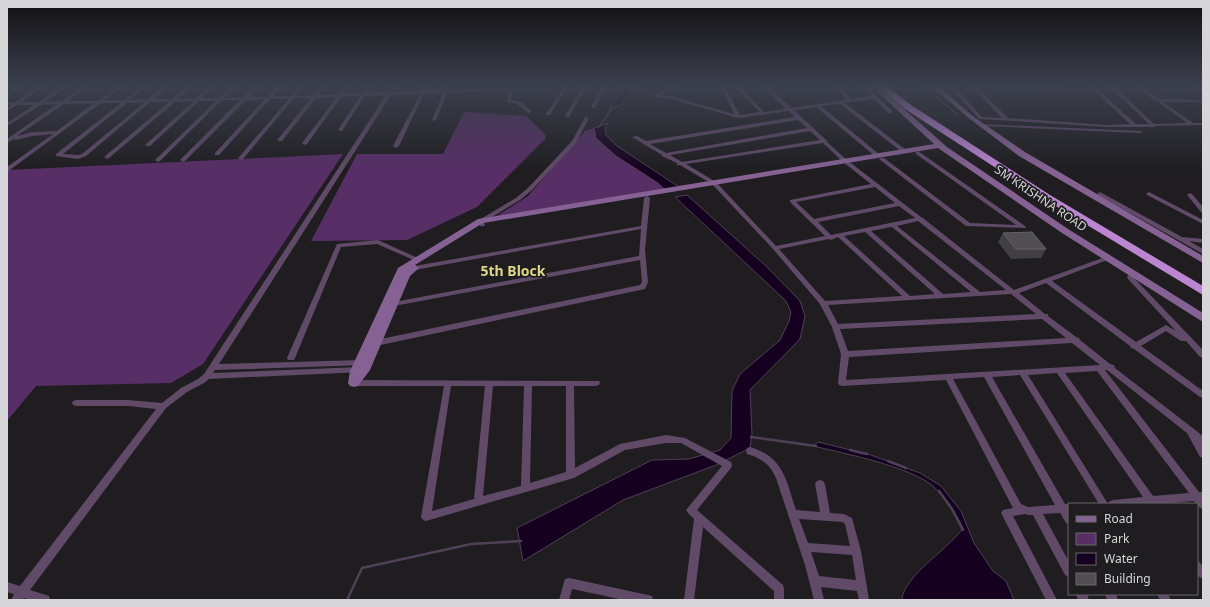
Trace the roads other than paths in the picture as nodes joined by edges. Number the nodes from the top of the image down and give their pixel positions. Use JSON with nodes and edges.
{"nodes":[{"id":1,"x":23,"y":114,"type":"edge"},
{"id":2,"x":47,"y":114,"type":"edge"},
{"id":3,"x":82,"y":114,"type":"edge"},
{"id":4,"x":110,"y":114,"type":"edge"},
{"id":5,"x":134,"y":114,"type":"edge"},
{"id":6,"x":157,"y":114,"type":"edge"},
{"id":7,"x":182,"y":114,"type":"edge"},
{"id":8,"x":206,"y":114,"type":"edge"},
{"id":9,"x":229,"y":114,"type":"edge"},
{"id":10,"x":254,"y":114,"type":"edge"},
{"id":11,"x":279,"y":114,"type":"edge"},
{"id":12,"x":300,"y":114,"type":"edge"},
{"id":13,"x":326,"y":114,"type":"edge"},
{"id":14,"x":351,"y":114,"type":"edge"},
{"id":15,"x":376,"y":114,"type":"edge"},
{"id":16,"x":412,"y":114,"type":"edge"},
{"id":17,"x":436,"y":114,"type":"edge"},
{"id":18,"x":729,"y":114,"type":"edge"},
{"id":19,"x":737,"y":114,"type":"edge"},
{"id":20,"x":755,"y":114,"type":"edge"},
{"id":21,"x":796,"y":114,"type":"edge"},
{"id":22,"x":828,"y":114,"type":"edge"},
{"id":23,"x":857,"y":114,"type":"edge"},
{"id":24,"x":904,"y":114,"type":"edge"},
{"id":25,"x":920,"y":114,"type":"edge"},
{"id":26,"x":928,"y":114,"type":"edge"},
{"id":27,"x":969,"y":114,"type":"edge"},
{"id":28,"x":978,"y":114,"type":"edge"},
{"id":29,"x":1001,"y":114,"type":"edge"},
{"id":30,"x":1121,"y":114,"type":"edge"},
{"id":31,"x":1141,"y":114,"type":"edge"},
{"id":32,"x":1177,"y":114,"type":"edge"},
{"id":33,"x":738,"y":117,"type":"junction"},
{"id":34,"x":587,"y":118,"type":"dead end"},
{"id":35,"x":800,"y":118,"type":"junction"},
{"id":36,"x":434,"y":120,"type":"dead end"},
{"id":37,"x":1007,"y":120,"type":"junction"},
{"id":38,"x":1203,"y":124,"type":"edge"},
{"id":39,"x":7,"y":125,"type":"edge"},
{"id":40,"x":982,"y":125,"type":"junction"},
{"id":41,"x":1193,"y":125,"type":"junction"},
{"id":42,"x":1134,"y":126,"type":"junction"},
{"id":43,"x":1154,"y":126,"type":"junction"},
{"id":44,"x":812,"y":129,"type":"junction"},
{"id":45,"x":340,"y":130,"type":"dead end"},
{"id":46,"x":59,"y":132,"type":"junction"},
{"id":47,"x":1140,"y":132,"type":"dead end"},
{"id":48,"x":635,"y":137,"type":"dead end"},
{"id":49,"x":280,"y":140,"type":"dead end"},
{"id":50,"x":7,"y":141,"type":"edge"},
{"id":51,"x":825,"y":141,"type":"junction"},
{"id":52,"x":304,"y":143,"type":"dead end"},
{"id":53,"x":645,"y":143,"type":"junction"},
{"id":54,"x":148,"y":145,"type":"dead end"},
{"id":55,"x":396,"y":146,"type":"dead end"},
{"id":56,"x":942,"y":147,"type":"junction"},
{"id":57,"x":904,"y":151,"type":"junction"},
{"id":58,"x":982,"y":151,"type":"junction"},
{"id":59,"x":918,"y":153,"type":"junction"},
{"id":60,"x":217,"y":154,"type":"dead end"},
{"id":61,"x":664,"y":155,"type":"junction"},
{"id":62,"x":107,"y":157,"type":"dead end"},
{"id":63,"x":880,"y":157,"type":"junction"},
{"id":64,"x":241,"y":158,"type":"dead end"},
{"id":65,"x":158,"y":160,"type":"dead end"},
{"id":66,"x":183,"y":160,"type":"dead end"},
{"id":67,"x":847,"y":163,"type":"junction"},
{"id":68,"x":679,"y":164,"type":"junction"},
{"id":69,"x":7,"y":170,"type":"edge"},
{"id":70,"x":715,"y":185,"type":"junction"},
{"id":71,"x":877,"y":185,"type":"junction"},
{"id":72,"x":1100,"y":194,"type":"dead end"},
{"id":73,"x":1149,"y":194,"type":"dead end"},
{"id":74,"x":1190,"y":195,"type":"dead end"},
{"id":75,"x":647,"y":198,"type":"junction"},
{"id":76,"x":901,"y":204,"type":"junction"},
{"id":77,"x":1075,"y":210,"type":"junction"},
{"id":78,"x":1203,"y":211,"type":"edge"},
{"id":79,"x":921,"y":220,"type":"junction"},
{"id":80,"x":813,"y":221,"type":"junction"},
{"id":81,"x":1203,"y":222,"type":"edge"},
{"id":82,"x":482,"y":223,"type":"junction"},
{"id":83,"x":894,"y":226,"type":"junction"},
{"id":84,"x":644,"y":228,"type":"junction"},
{"id":85,"x":867,"y":231,"type":"junction"},
{"id":86,"x":840,"y":236,"type":"junction"},
{"id":87,"x":831,"y":238,"type":"junction"},
{"id":88,"x":1179,"y":238,"type":"junction"},
{"id":89,"x":1203,"y":241,"type":"edge"},
{"id":90,"x":775,"y":248,"type":"junction"},
{"id":91,"x":1203,"y":252,"type":"edge"},
{"id":92,"x":643,"y":257,"type":"junction"},
{"id":93,"x":1108,"y":258,"type":"junction"},
{"id":94,"x":1203,"y":260,"type":"edge"},
{"id":95,"x":416,"y":264,"type":"junction"},
{"id":96,"x":1132,"y":273,"type":"junction"},
{"id":97,"x":1046,"y":280,"type":"junction"},
{"id":98,"x":1203,"y":282,"type":"edge"},
{"id":99,"x":1203,"y":291,"type":"edge"},
{"id":100,"x":1015,"y":292,"type":"junction"},
{"id":101,"x":978,"y":294,"type":"junction"},
{"id":102,"x":941,"y":296,"type":"junction"},
{"id":103,"x":908,"y":298,"type":"junction"},
{"id":104,"x":823,"y":303,"type":"junction"},
{"id":105,"x":394,"y":304,"type":"junction"},
{"id":106,"x":1045,"y":316,"type":"junction"},
{"id":107,"x":1203,"y":318,"type":"edge"},
{"id":108,"x":836,"y":327,"type":"junction"},
{"id":109,"x":1076,"y":340,"type":"junction"},
{"id":110,"x":376,"y":343,"type":"junction"},
{"id":111,"x":1192,"y":343,"type":"junction"},
{"id":112,"x":1134,"y":346,"type":"junction"},
{"id":113,"x":1203,"y":350,"type":"edge"},
{"id":114,"x":845,"y":354,"type":"junction"},
{"id":115,"x":1203,"y":355,"type":"edge"},
{"id":116,"x":291,"y":358,"type":"dead end"},
{"id":117,"x":213,"y":367,"type":"junction"},
{"id":118,"x":362,"y":367,"type":"junction"},
{"id":119,"x":1111,"y":367,"type":"junction"},
{"id":120,"x":1099,"y":368,"type":"junction"},
{"id":121,"x":1059,"y":370,"type":"junction"},
{"id":122,"x":1023,"y":373,"type":"junction"},
{"id":123,"x":987,"y":375,"type":"junction"},
{"id":124,"x":207,"y":376,"type":"junction"},
{"id":125,"x":948,"y":377,"type":"junction"},
{"id":126,"x":448,"y":383,"type":"junction"},
{"id":127,"x":489,"y":383,"type":"junction"},
{"id":128,"x":528,"y":383,"type":"junction"},
{"id":129,"x":570,"y":383,"type":"junction"},
{"id":130,"x":596,"y":383,"type":"dead end"},
{"id":131,"x":354,"y":384,"type":"joint"},
{"id":132,"x":1203,"y":395,"type":"edge"},
{"id":133,"x":76,"y":403,"type":"dead end"},
{"id":134,"x":163,"y":406,"type":"junction"},
{"id":135,"x":1188,"y":431,"type":"junction"},
{"id":136,"x":1203,"y":441,"type":"edge"},
{"id":137,"x":750,"y":451,"type":"dead end"},
{"id":138,"x":1203,"y":454,"type":"edge"},
{"id":139,"x":571,"y":475,"type":"junction"},
{"id":140,"x":820,"y":484,"type":"dead end"},
{"id":141,"x":525,"y":488,"type":"junction"},
{"id":142,"x":1200,"y":496,"type":"edge"},
{"id":143,"x":478,"y":502,"type":"junction"},
{"id":144,"x":1152,"y":502,"type":"edge"},
{"id":145,"x":1103,"y":503,"type":"edge"},
{"id":146,"x":1132,"y":503,"type":"edge"},
{"id":147,"x":1203,"y":505,"type":"edge"},
{"id":148,"x":1066,"y":508,"type":"edge"},
{"id":149,"x":1024,"y":510,"type":"junction"},
{"id":150,"x":1036,"y":511,"type":"junction"},
{"id":151,"x":793,"y":514,"type":"junction"},
{"id":152,"x":826,"y":516,"type":"junction"},
{"id":153,"x":699,"y":518,"type":"junction"},
{"id":154,"x":806,"y":547,"type":"junction"},
{"id":155,"x":856,"y":551,"type":"junction"},
{"id":156,"x":1068,"y":570,"type":"edge"},
{"id":157,"x":815,"y":581,"type":"junction"},
{"id":158,"x":861,"y":586,"type":"junction"},
{"id":159,"x":7,"y":587,"type":"edge"},
{"id":160,"x":20,"y":596,"type":"edge"},
{"id":161,"x":620,"y":597,"type":"edge"},
{"id":162,"x":45,"y":600,"type":"edge"},
{"id":163,"x":564,"y":600,"type":"edge"},
{"id":164,"x":648,"y":600,"type":"edge"},
{"id":165,"x":689,"y":600,"type":"edge"},
{"id":166,"x":779,"y":600,"type":"edge"},
{"id":167,"x":819,"y":600,"type":"edge"},
{"id":168,"x":864,"y":600,"type":"edge"},
{"id":169,"x":1052,"y":600,"type":"edge"}],
"edges":[{"from":1,"to":39,"type":"street"},
{"from":2,"to":50,"type":"street"},
{"from":3,"to":46,"type":"street"},
{"from":4,"to":5,"type":"street"},
{"from":6,"to":62,"type":"street"},
{"from":7,"to":54,"type":"street"},
{"from":8,"to":65,"type":"street"},
{"from":9,"to":66,"type":"street"},
{"from":10,"to":60,"type":"street"},
{"from":11,"to":64,"type":"street"},
{"from":12,"to":49,"type":"street"},
{"from":13,"to":52,"type":"street"},
{"from":14,"to":45,"type":"street"},
{"from":15,"to":117,"type":"street"},
{"from":16,"to":55,"type":"street"},
{"from":17,"to":36,"type":"street"},
{"from":18,"to":33,"type":"street"},
{"from":19,"to":33,"type":"street"},
{"from":20,"to":33,"type":"street"},
{"from":21,"to":35,"type":"street"},
{"from":22,"to":63,"type":"street"},
{"from":23,"to":57,"type":"street"},
{"from":24,"to":56,"type":"street","name":"SM KRISHNA ROAD"},
{"from":25,"to":58,"type":"highway","name":"SM KRISHNA ROAD"},
{"from":26,"to":58,"type":"highway","name":"SM KRISHNA ROAD"},
{"from":27,"to":40,"type":"street"},
{"from":28,"to":37,"type":"street"},
{"from":29,"to":37,"type":"street"},
{"from":30,"to":42,"type":"street"},
{"from":31,"to":43,"type":"street"},
{"from":32,"to":41,"type":"street"},
{"from":34,"to":82,"type":"street"},
{"from":35,"to":44,"type":"street"},
{"from":35,"to":53,"type":"street"},
{"from":37,"to":42,"type":"street"},
{"from":38,"to":41,"type":"street"},
{"from":40,"to":47,"type":"street"},
{"from":40,"to":94,"type":"street"},
{"from":41,"to":43,"type":"street"},
{"from":42,"to":43,"type":"street"},
{"from":44,"to":51,"type":"street"},
{"from":44,"to":61,"type":"street"},
{"from":46,"to":50,"type":"street"},
{"from":46,"to":69,"type":"street"},
{"from":48,"to":53,"type":"street"},
{"from":51,"to":67,"type":"street"},
{"from":51,"to":68,"type":"street"},
{"from":53,"to":61,"type":"street"},
{"from":56,"to":57,"type":"street"},
{"from":56,"to":59,"type":"street"},
{"from":56,"to":93,"type":"street","name":"SM KRISHNA ROAD"},
{"from":57,"to":63,"type":"street"},
{"from":58,"to":77,"type":"highway","name":"SM KRISHNA ROAD"},
{"from":59,"to":63,"type":"street"},
{"from":59,"to":63,"type":"street"},
{"from":61,"to":68,"type":"street"},
{"from":63,"to":67,"type":"street"},
{"from":67,"to":70,"type":"street"},
{"from":67,"to":71,"type":"street"},
{"from":68,"to":70,"type":"street"},
{"from":70,"to":75,"type":"street"},
{"from":70,"to":82,"type":"street"},
{"from":70,"to":90,"type":"street"},
{"from":71,"to":76,"type":"street"},
{"from":71,"to":80,"type":"street"},
{"from":72,"to":88,"type":"street"},
{"from":73,"to":81,"type":"street"},
{"from":74,"to":78,"type":"street"},
{"from":75,"to":82,"type":"street"},
{"from":75,"to":84,"type":"street"},
{"from":76,"to":79,"type":"street"},
{"from":76,"to":80,"type":"street"},
{"from":77,"to":98,"type":"highway","name":"SM KRISHNA ROAD"},
{"from":77,"to":99,"type":"highway","name":"SM KRISHNA ROAD"},
{"from":79,"to":83,"type":"street"},
{"from":79,"to":100,"type":"street"},
{"from":80,"to":87,"type":"street"},
{"from":82,"to":95,"type":"street"},
{"from":83,"to":85,"type":"street"},
{"from":83,"to":101,"type":"street"},
{"from":84,"to":92,"type":"street"},
{"from":84,"to":95,"type":"street"},
{"from":85,"to":86,"type":"street"},
{"from":85,"to":102,"type":"street"},
{"from":86,"to":87,"type":"street"},
{"from":86,"to":103,"type":"street"},
{"from":87,"to":90,"type":"street"},
{"from":88,"to":89,"type":"street"},
{"from":88,"to":91,"type":"street"},
{"from":90,"to":104,"type":"street"},
{"from":92,"to":105,"type":"street"},
{"from":92,"to":110,"type":"street"},
{"from":93,"to":96,"type":"street","name":"SM KRISHNA ROAD"},
{"from":93,"to":97,"type":"street"},
{"from":95,"to":105,"type":"street"},
{"from":95,"to":116,"type":"street"},
{"from":95,"to":118,"type":"street"},
{"from":96,"to":107,"type":"street","name":"SM KRISHNA ROAD"},
{"from":96,"to":111,"type":"street"},
{"from":97,"to":100,"type":"street"},
{"from":97,"to":112,"type":"street"},
{"from":100,"to":101,"type":"street"},
{"from":100,"to":106,"type":"street"},
{"from":101,"to":102,"type":"street"},
{"from":102,"to":103,"type":"street"},
{"from":103,"to":104,"type":"street"},
{"from":104,"to":108,"type":"street"},
{"from":105,"to":110,"type":"street"},
{"from":106,"to":108,"type":"street"},
{"from":106,"to":109,"type":"street"},
{"from":108,"to":114,"type":"street"},
{"from":109,"to":114,"type":"street"},
{"from":109,"to":119,"type":"street"},
{"from":110,"to":118,"type":"street"},
{"from":111,"to":112,"type":"street"},
{"from":111,"to":113,"type":"street"},
{"from":111,"to":115,"type":"street"},
{"from":112,"to":132,"type":"street"},
{"from":114,"to":125,"type":"street"},
{"from":117,"to":118,"type":"street"},
{"from":117,"to":124,"type":"street"},
{"from":118,"to":124,"type":"street"},
{"from":118,"to":131,"type":"street"},
{"from":119,"to":120,"type":"street"},
{"from":119,"to":135,"type":"street"},
{"from":120,"to":121,"type":"street"},
{"from":120,"to":142,"type":"street"},
{"from":121,"to":122,"type":"street"},
{"from":121,"to":144,"type":"street"},
{"from":122,"to":123,"type":"street"},
{"from":122,"to":145,"type":"street"},
{"from":123,"to":125,"type":"street"},
{"from":123,"to":148,"type":"street"},
{"from":124,"to":134,"type":"street"},
{"from":125,"to":149,"type":"street"},
{"from":126,"to":127,"type":"street"},
{"from":126,"to":131,"type":"street"},
{"from":126,"to":143,"type":"street"},
{"from":127,"to":128,"type":"street"},
{"from":127,"to":143,"type":"street"},
{"from":128,"to":129,"type":"street"},
{"from":128,"to":141,"type":"street"},
{"from":129,"to":130,"type":"street"},
{"from":129,"to":139,"type":"street"},
{"from":133,"to":134,"type":"street"},
{"from":134,"to":160,"type":"street"},
{"from":135,"to":136,"type":"street"},
{"from":135,"to":138,"type":"street"},
{"from":137,"to":151,"type":"street"},
{"from":139,"to":141,"type":"street"},
{"from":139,"to":153,"type":"street"},
{"from":140,"to":152,"type":"street"},
{"from":141,"to":143,"type":"street"},
{"from":142,"to":144,"type":"street"},
{"from":142,"to":147,"type":"street"},
{"from":144,"to":146,"type":"street"},
{"from":148,"to":150,"type":"street"},
{"from":149,"to":150,"type":"street"},
{"from":149,"to":169,"type":"street"},
{"from":150,"to":156,"type":"street"},
{"from":151,"to":152,"type":"street"},
{"from":151,"to":154,"type":"street"},
{"from":152,"to":155,"type":"street"},
{"from":153,"to":165,"type":"street"},
{"from":153,"to":166,"type":"street"},
{"from":154,"to":155,"type":"street"},
{"from":154,"to":157,"type":"street"},
{"from":155,"to":158,"type":"street"},
{"from":157,"to":158,"type":"street"},
{"from":157,"to":167,"type":"street"},
{"from":158,"to":168,"type":"street"},
{"from":159,"to":160,"type":"street"},
{"from":160,"to":162,"type":"street"},
{"from":161,"to":163,"type":"street"},
{"from":161,"to":164,"type":"street"}]}
